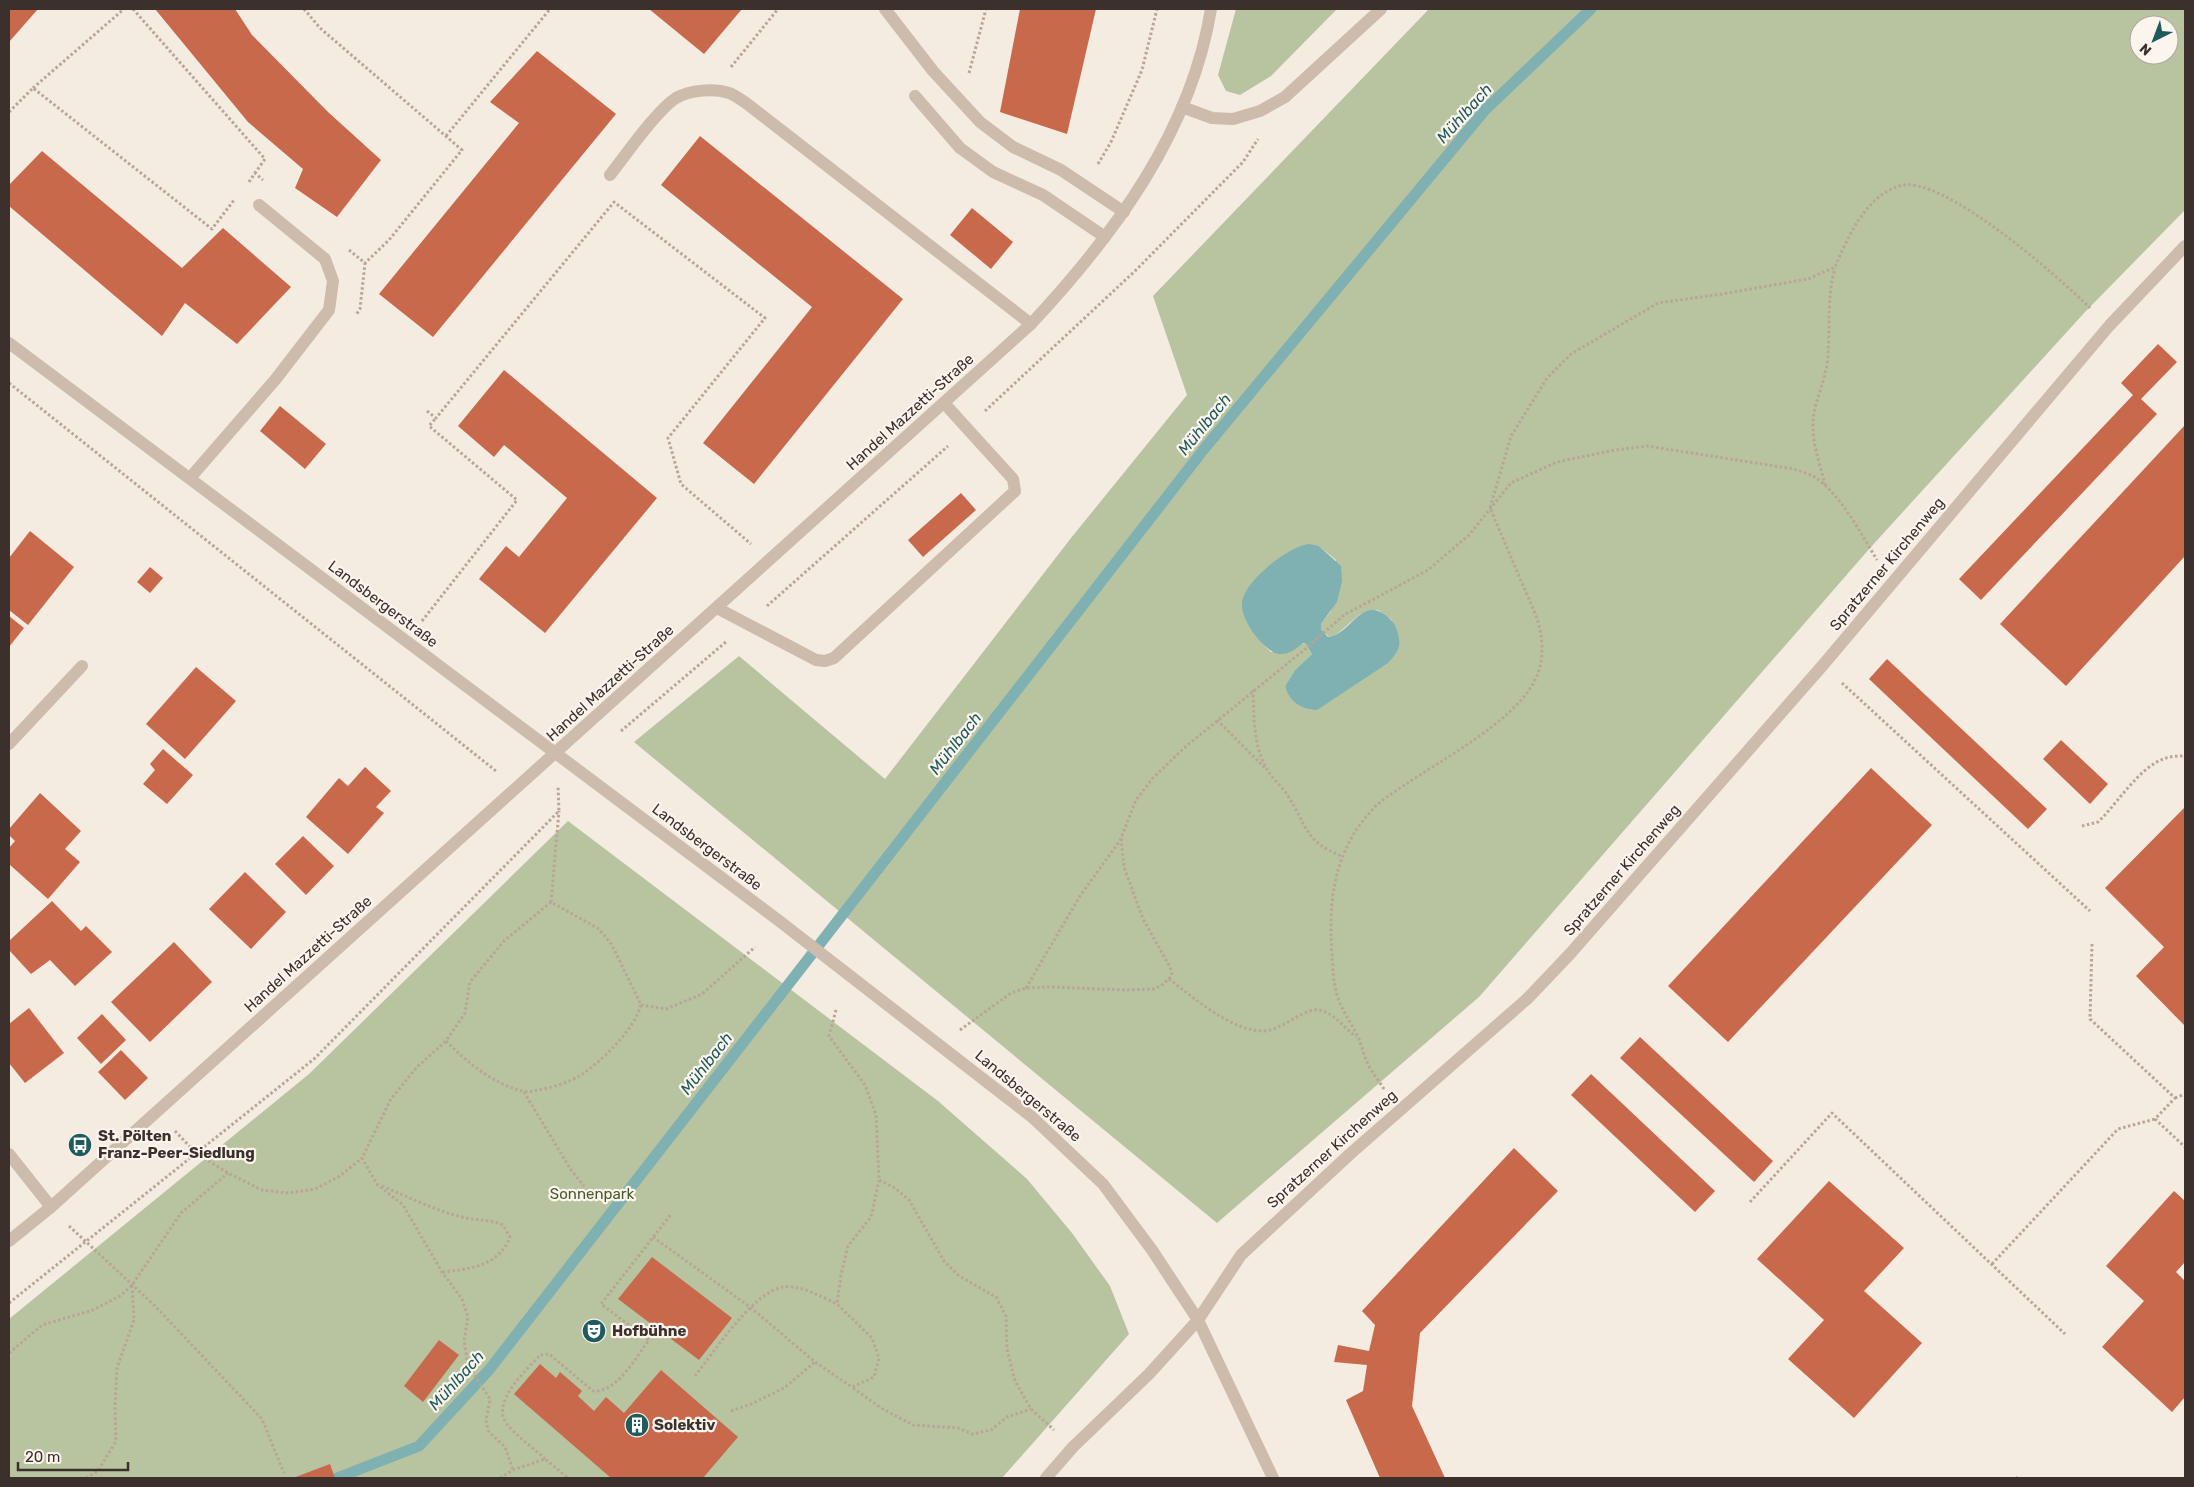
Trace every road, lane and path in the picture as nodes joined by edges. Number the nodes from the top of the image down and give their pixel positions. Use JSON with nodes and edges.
{"nodes":[{"id":1,"x":124,"y":9,"type":"edge"},
{"id":2,"x":133,"y":9,"type":"edge"},
{"id":3,"x":304,"y":9,"type":"edge"},
{"id":4,"x":550,"y":9,"type":"edge"},
{"id":5,"x":778,"y":9,"type":"edge"},
{"id":6,"x":885,"y":9,"type":"edge"},
{"id":7,"x":986,"y":9,"type":"edge"},
{"id":8,"x":1157,"y":9,"type":"edge"},
{"id":9,"x":1211,"y":9,"type":"edge"},
{"id":10,"x":1381,"y":9,"type":"edge"},
{"id":11,"x":33,"y":88,"type":"junction"},
{"id":12,"x":712,"y":91,"type":"junction"},
{"id":13,"x":915,"y":96,"type":"dead end"},
{"id":14,"x":962,"y":103,"type":"junction"},
{"id":15,"x":1182,"y":107,"type":"junction"},
{"id":16,"x":1260,"y":111,"type":"junction"},
{"id":17,"x":9,"y":112,"type":"edge"},
{"id":18,"x":446,"y":136,"type":"junction"},
{"id":19,"x":255,"y":173,"type":"junction"},
{"id":20,"x":610,"y":175,"type":"dead end"},
{"id":21,"x":270,"y":185,"type":"dead end"},
{"id":22,"x":1085,"y":185,"type":"junction"},
{"id":23,"x":244,"y":187,"type":"dead end"},
{"id":24,"x":239,"y":194,"type":"dead end"},
{"id":25,"x":259,"y":205,"type":"dead end"},
{"id":26,"x":1124,"y":212,"type":"junction"},
{"id":27,"x":1105,"y":237,"type":"junction"},
{"id":28,"x":343,"y":245,"type":"dead end"},
{"id":29,"x":2183,"y":253,"type":"edge"},
{"id":30,"x":365,"y":263,"type":"junction"},
{"id":31,"x":1835,"y":267,"type":"junction"},
{"id":32,"x":355,"y":316,"type":"dead end"},
{"id":33,"x":1031,"y":324,"type":"junction"},
{"id":34,"x":2109,"y":326,"type":"junction"},
{"id":35,"x":9,"y":343,"type":"edge"},
{"id":36,"x":9,"y":383,"type":"edge"},
{"id":37,"x":944,"y":402,"type":"junction"},
{"id":38,"x":427,"y":411,"type":"dead end"},
{"id":39,"x":436,"y":418,"type":"junction"},
{"id":40,"x":967,"y":428,"type":"junction"},
{"id":41,"x":190,"y":478,"type":"junction"},
{"id":42,"x":1826,"y":485,"type":"junction"},
{"id":43,"x":1490,"y":508,"type":"junction"},
{"id":44,"x":770,"y":560,"type":"junction"},
{"id":45,"x":1891,"y":584,"type":"junction"},
{"id":46,"x":717,"y":608,"type":"junction"},
{"id":47,"x":748,"y":624,"type":"junction"},
{"id":48,"x":406,"y":641,"type":"junction"},
{"id":49,"x":1823,"y":665,"type":"junction"},
{"id":50,"x":82,"y":666,"type":"dead end"},
{"id":51,"x":1253,"y":690,"type":"junction"},
{"id":52,"x":1217,"y":720,"type":"junction"},
{"id":53,"x":615,"y":732,"type":"dead end"},
{"id":54,"x":9,"y":744,"type":"edge"},
{"id":55,"x":556,"y":754,"type":"junction"},
{"id":56,"x":2185,"y":756,"type":"edge"},
{"id":57,"x":1267,"y":770,"type":"junction"},
{"id":58,"x":516,"y":786,"type":"junction"},
{"id":59,"x":559,"y":811,"type":"junction"},
{"id":60,"x":2082,"y":826,"type":"dead end"},
{"id":61,"x":1121,"y":838,"type":"junction"},
{"id":62,"x":1342,"y":856,"type":"junction"},
{"id":63,"x":551,"y":902,"type":"junction"},
{"id":64,"x":2090,"y":911,"type":"dead end"},
{"id":65,"x":2092,"y":944,"type":"dead end"},
{"id":66,"x":755,"y":947,"type":"dead end"},
{"id":67,"x":1169,"y":980,"type":"junction"},
{"id":68,"x":1026,"y":988,"type":"junction"},
{"id":69,"x":641,"y":1006,"type":"junction"},
{"id":70,"x":836,"y":1010,"type":"dead end"},
{"id":71,"x":1359,"y":1039,"type":"junction"},
{"id":72,"x":446,"y":1041,"type":"junction"},
{"id":73,"x":940,"y":1044,"type":"junction"},
{"id":74,"x":524,"y":1092,"type":"junction"},
{"id":75,"x":2185,"y":1094,"type":"edge"},
{"id":76,"x":2175,"y":1098,"type":"junction"},
{"id":77,"x":1398,"y":1111,"type":"junction"},
{"id":78,"x":157,"y":1112,"type":"junction"},
{"id":79,"x":2155,"y":1119,"type":"junction"},
{"id":80,"x":2185,"y":1147,"type":"edge"},
{"id":81,"x":196,"y":1153,"type":"junction"},
{"id":82,"x":9,"y":1154,"type":"edge"},
{"id":83,"x":362,"y":1158,"type":"junction"},
{"id":84,"x":228,"y":1173,"type":"junction"},
{"id":85,"x":879,"y":1180,"type":"junction"},
{"id":86,"x":377,"y":1184,"type":"junction"},
{"id":87,"x":584,"y":1186,"type":"dead end"},
{"id":88,"x":1750,"y":1202,"type":"dead end"},
{"id":89,"x":50,"y":1207,"type":"junction"},
{"id":90,"x":672,"y":1213,"type":"dead end"},
{"id":91,"x":653,"y":1237,"type":"junction"},
{"id":92,"x":9,"y":1240,"type":"edge"},
{"id":93,"x":85,"y":1243,"type":"junction"},
{"id":94,"x":1992,"y":1264,"type":"junction"},
{"id":95,"x":442,"y":1272,"type":"junction"},
{"id":96,"x":132,"y":1285,"type":"junction"},
{"id":97,"x":9,"y":1303,"type":"edge"},
{"id":98,"x":837,"y":1304,"type":"junction"},
{"id":99,"x":750,"y":1307,"type":"junction"},
{"id":100,"x":1198,"y":1320,"type":"junction"},
{"id":101,"x":2065,"y":1334,"type":"dead end"},
{"id":102,"x":9,"y":1353,"type":"edge"},
{"id":103,"x":816,"y":1362,"type":"junction"},
{"id":104,"x":696,"y":1376,"type":"dead end"},
{"id":105,"x":852,"y":1387,"type":"junction"},
{"id":106,"x":1031,"y":1409,"type":"junction"},
{"id":107,"x":731,"y":1410,"type":"dead end"},
{"id":108,"x":1073,"y":1448,"type":"junction"},
{"id":109,"x":546,"y":1459,"type":"junction"},
{"id":110,"x":513,"y":1470,"type":"junction"},
{"id":111,"x":284,"y":1473,"type":"dead end"},
{"id":112,"x":86,"y":1478,"type":"edge"},
{"id":113,"x":500,"y":1478,"type":"edge"},
{"id":114,"x":568,"y":1478,"type":"edge"},
{"id":115,"x":1046,"y":1478,"type":"edge"},
{"id":116,"x":1273,"y":1478,"type":"edge"}],
"edges":[{"from":1,"to":11,"type":"path"},
{"from":2,"to":19,"type":"path"},
{"from":3,"to":18,"type":"path"},
{"from":4,"to":18,"type":"path"},
{"from":5,"to":12,"type":"path"},
{"from":6,"to":14,"type":"street"},
{"from":7,"to":14,"type":"path"},
{"from":8,"to":22,"type":"path"},
{"from":9,"to":15,"type":"street","name":"Handel Mazzetti-Straße"},
{"from":10,"to":16,"type":"street"},
{"from":11,"to":17,"type":"path"},
{"from":11,"to":24,"type":"path"},
{"from":12,"to":20,"type":"street"},
{"from":12,"to":33,"type":"street"},
{"from":13,"to":27,"type":"street"},
{"from":14,"to":22,"type":"street"},
{"from":15,"to":16,"type":"street"},
{"from":15,"to":26,"type":"street","name":"Handel Mazzetti-Straße"},
{"from":16,"to":40,"type":"path"},
{"from":18,"to":30,"type":"path"},
{"from":19,"to":21,"type":"path"},
{"from":19,"to":23,"type":"path"},
{"from":22,"to":26,"type":"street"},
{"from":25,"to":41,"type":"street"},
{"from":26,"to":27,"type":"street","name":"Handel Mazzetti-Straße"},
{"from":27,"to":33,"type":"street","name":"Handel Mazzetti-Straße"},
{"from":28,"to":30,"type":"path"},
{"from":29,"to":34,"type":"street","name":"Spratzerner Kirchenweg"},
{"from":30,"to":32,"type":"path"},
{"from":31,"to":34,"type":"path"},
{"from":31,"to":42,"type":"path"},
{"from":31,"to":43,"type":"path"},
{"from":33,"to":37,"type":"street","name":"Handel Mazzetti-Straße"},
{"from":34,"to":45,"type":"street","name":"Spratzerner Kirchenweg"},
{"from":35,"to":41,"type":"street","name":"Landsbergerstraße"},
{"from":36,"to":58,"type":"path"},
{"from":37,"to":40,"type":"street"},
{"from":37,"to":44,"type":"street","name":"Handel Mazzetti-Straße"},
{"from":38,"to":39,"type":"path"},
{"from":39,"to":44,"type":"path"},
{"from":39,"to":48,"type":"path"},
{"from":40,"to":47,"type":"path"},
{"from":40,"to":47,"type":"street"},
{"from":41,"to":48,"type":"street","name":"Landsbergerstraße"},
{"from":42,"to":43,"type":"path"},
{"from":42,"to":45,"type":"path"},
{"from":43,"to":51,"type":"path"},
{"from":43,"to":62,"type":"path"},
{"from":44,"to":46,"type":"street","name":"Handel Mazzetti-Straße"},
{"from":45,"to":49,"type":"street","name":"Spratzerner Kirchenweg"},
{"from":46,"to":47,"type":"street"},
{"from":46,"to":55,"type":"street","name":"Handel Mazzetti-Straße"},
{"from":47,"to":53,"type":"path"},
{"from":48,"to":55,"type":"street","name":"Landsbergerstraße"},
{"from":49,"to":64,"type":"path"},
{"from":49,"to":77,"type":"street","name":"Spratzerner Kirchenweg"},
{"from":50,"to":54,"type":"street"},
{"from":51,"to":52,"type":"path"},
{"from":51,"to":57,"type":"path"},
{"from":52,"to":57,"type":"path"},
{"from":52,"to":61,"type":"path"},
{"from":55,"to":58,"type":"street","name":"Handel Mazzetti-Straße"},
{"from":55,"to":59,"type":"path"},
{"from":55,"to":73,"type":"street","name":"Landsbergerstraße"},
{"from":56,"to":60,"type":"path"},
{"from":57,"to":62,"type":"path"},
{"from":58,"to":78,"type":"street","name":"Handel Mazzetti-Straße"},
{"from":59,"to":63,"type":"path"},
{"from":59,"to":81,"type":"path"},
{"from":61,"to":67,"type":"path"},
{"from":61,"to":68,"type":"path"},
{"from":62,"to":71,"type":"path"},
{"from":63,"to":69,"type":"path"},
{"from":63,"to":72,"type":"path"},
{"from":65,"to":76,"type":"path"},
{"from":66,"to":69,"type":"path"},
{"from":67,"to":68,"type":"path"},
{"from":67,"to":71,"type":"path"},
{"from":68,"to":73,"type":"path"},
{"from":69,"to":74,"type":"path"},
{"from":70,"to":85,"type":"path"},
{"from":71,"to":77,"type":"path"},
{"from":72,"to":74,"type":"path"},
{"from":72,"to":83,"type":"path"},
{"from":73,"to":100,"type":"street","name":"Landsbergerstraße"},
{"from":74,"to":87,"type":"path"},
{"from":75,"to":76,"type":"path"},
{"from":76,"to":79,"type":"path"},
{"from":77,"to":100,"type":"street","name":"Spratzerner Kirchenweg"},
{"from":78,"to":81,"type":"path"},
{"from":78,"to":89,"type":"street","name":"Handel Mazzetti-Straße"},
{"from":79,"to":80,"type":"path"},
{"from":79,"to":94,"type":"path"},
{"from":81,"to":84,"type":"path"},
{"from":81,"to":93,"type":"path"},
{"from":82,"to":89,"type":"street"},
{"from":83,"to":84,"type":"path"},
{"from":83,"to":86,"type":"path"},
{"from":84,"to":96,"type":"path"},
{"from":85,"to":98,"type":"path"},
{"from":85,"to":106,"type":"path"},
{"from":86,"to":95,"type":"path"},
{"from":86,"to":95,"type":"path"},
{"from":88,"to":94,"type":"path"},
{"from":89,"to":92,"type":"street","name":"Handel Mazzetti-Straße"},
{"from":90,"to":91,"type":"path"},
{"from":91,"to":99,"type":"path"},
{"from":91,"to":109,"type":"path"},
{"from":93,"to":96,"type":"path"},
{"from":93,"to":97,"type":"path"},
{"from":94,"to":101,"type":"path"},
{"from":95,"to":110,"type":"path"},
{"from":96,"to":102,"type":"path"},
{"from":96,"to":111,"type":"path"},
{"from":96,"to":112,"type":"path"},
{"from":98,"to":99,"type":"path"},
{"from":98,"to":105,"type":"path"},
{"from":99,"to":103,"type":"path"},
{"from":99,"to":104,"type":"path"},
{"from":100,"to":108,"type":"street","name":"Spratzerner Kirchenweg"},
{"from":100,"to":116,"type":"street","name":"Landsbergerstraße"},
{"from":103,"to":105,"type":"path"},
{"from":103,"to":107,"type":"path"},
{"from":105,"to":106,"type":"path"},
{"from":106,"to":108,"type":"path"},
{"from":108,"to":115,"type":"street","name":"Spratzerner Kirchenweg"},
{"from":109,"to":110,"type":"path"},
{"from":109,"to":114,"type":"path"},
{"from":110,"to":113,"type":"path"}]}
